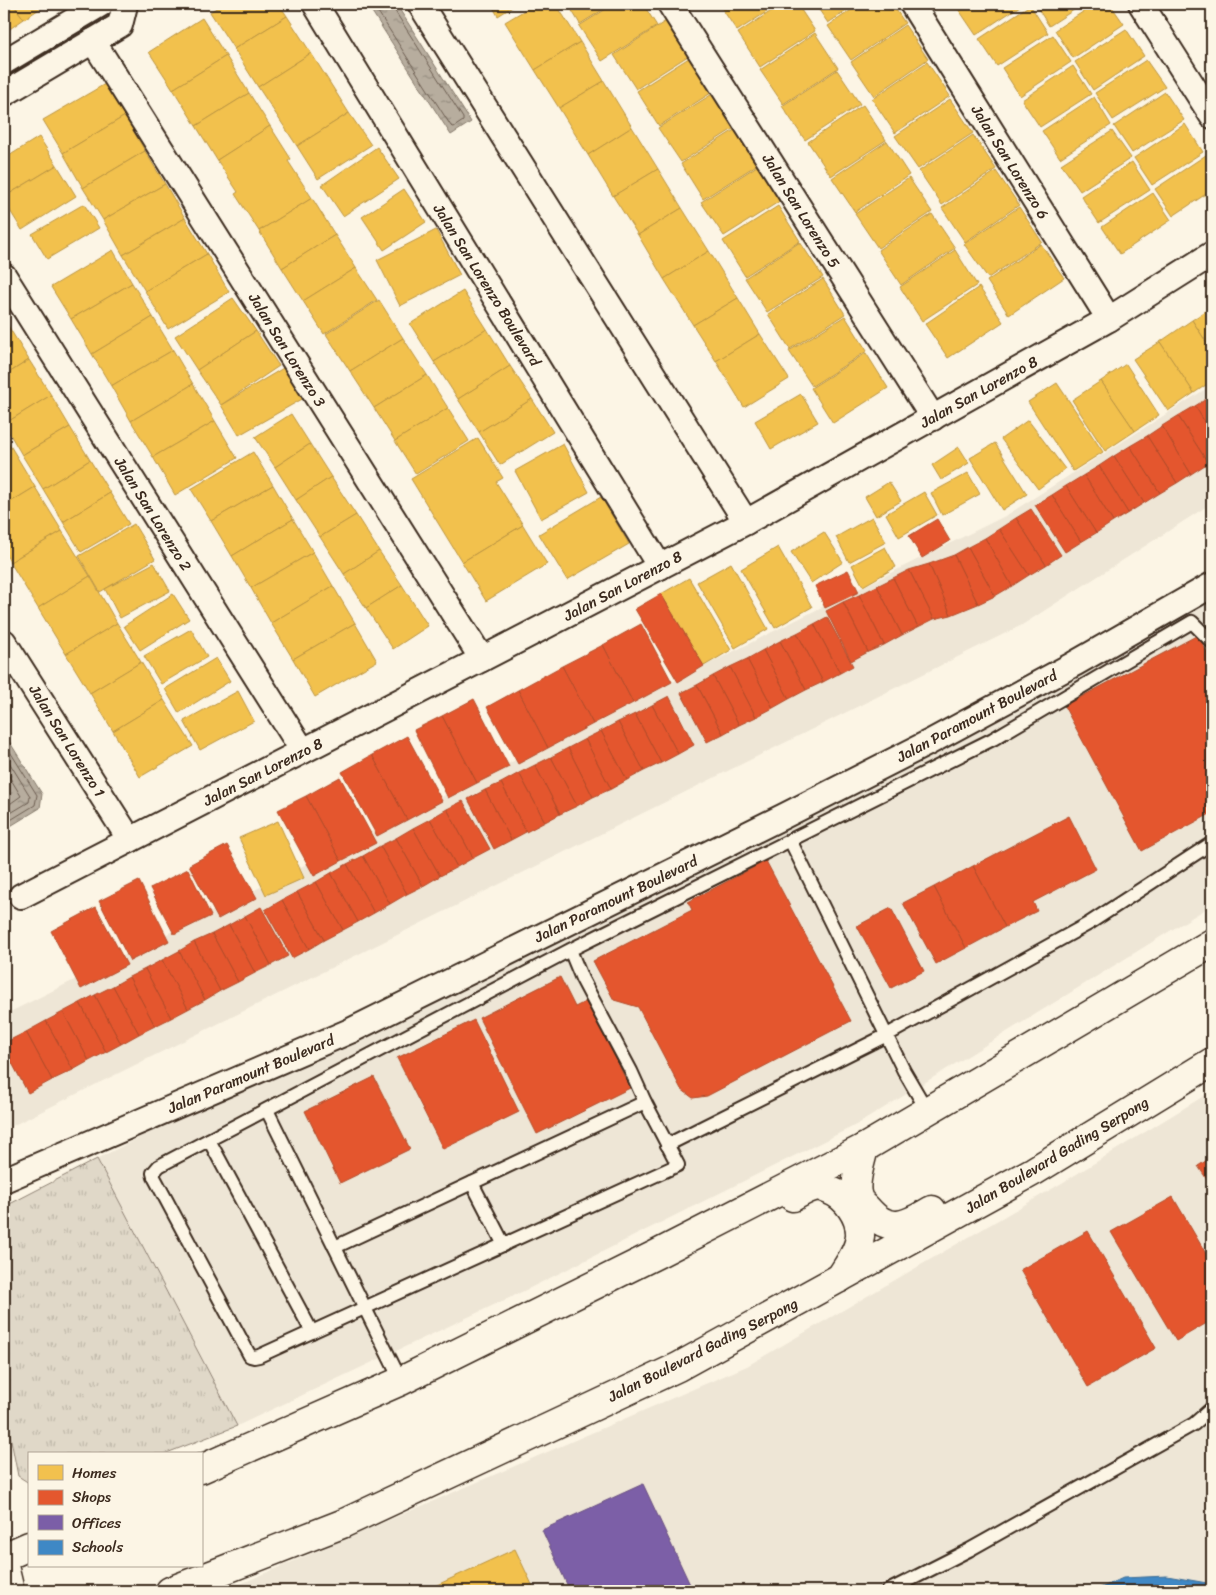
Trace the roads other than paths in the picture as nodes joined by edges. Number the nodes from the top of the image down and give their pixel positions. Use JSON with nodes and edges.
{"nodes":[{"id":1,"x":101,"y":4,"type":"edge"},
{"id":2,"x":121,"y":4,"type":"edge"},
{"id":3,"x":314,"y":4,"type":"edge"},
{"id":4,"x":420,"y":4,"type":"edge"},
{"id":5,"x":670,"y":4,"type":"edge"},
{"id":6,"x":912,"y":4,"type":"edge"},
{"id":7,"x":1141,"y":4,"type":"edge"},
{"id":8,"x":93,"y":41,"type":"junction"},
{"id":9,"x":4,"y":62,"type":"edge"},
{"id":10,"x":4,"y":94,"type":"edge"},
{"id":11,"x":1212,"y":116,"type":"edge"},
{"id":12,"x":1212,"y":254,"type":"edge"},
{"id":13,"x":4,"y":276,"type":"edge"},
{"id":14,"x":1109,"y":319,"type":"junction"},
{"id":15,"x":933,"y":418,"type":"junction"},
{"id":16,"x":746,"y":522,"type":"junction"},
{"id":17,"x":660,"y":567,"type":"junction"},
{"id":18,"x":1212,"y":585,"type":"edge"},
{"id":19,"x":4,"y":642,"type":"edge"},
{"id":20,"x":1212,"y":642,"type":"edge"},
{"id":21,"x":482,"y":660,"type":"junction"},
{"id":22,"x":303,"y":751,"type":"junction"},
{"id":23,"x":130,"y":840,"type":"junction"},
{"id":24,"x":790,"y":840,"type":"junction"},
{"id":25,"x":1212,"y":843,"type":"edge"},
{"id":26,"x":21,"y":896,"type":"dead end"},
{"id":27,"x":1212,"y":943,"type":"edge"},
{"id":28,"x":570,"y":950,"type":"junction"},
{"id":29,"x":887,"y":1035,"type":"junction"},
{"id":30,"x":1212,"y":1062,"type":"edge"},
{"id":31,"x":645,"y":1102,"type":"junction"},
{"id":32,"x":267,"y":1110,"type":"junction"},
{"id":33,"x":928,"y":1112,"type":"junction"},
{"id":34,"x":209,"y":1140,"type":"junction"},
{"id":35,"x":667,"y":1145,"type":"junction"},
{"id":36,"x":864,"y":1148,"type":"junction"},
{"id":37,"x":1034,"y":1171,"type":"junction"},
{"id":38,"x":4,"y":1180,"type":"edge"},
{"id":39,"x":472,"y":1183,"type":"junction"},
{"id":40,"x":504,"y":1245,"type":"junction"},
{"id":41,"x":334,"y":1247,"type":"junction"},
{"id":42,"x":660,"y":1253,"type":"junction"},
{"id":43,"x":840,"y":1278,"type":"junction"},
{"id":44,"x":364,"y":1308,"type":"junction"},
{"id":45,"x":312,"y":1332,"type":"junction"},
{"id":46,"x":401,"y":1381,"type":"junction"},
{"id":47,"x":1212,"y":1408,"type":"edge"},
{"id":48,"x":202,"y":1470,"type":"edge"},
{"id":49,"x":28,"y":1546,"type":"edge"},
{"id":50,"x":4,"y":1557,"type":"edge"},
{"id":51,"x":4,"y":1566,"type":"edge"},
{"id":52,"x":10,"y":1591,"type":"edge"},
{"id":53,"x":170,"y":1591,"type":"edge"},
{"id":54,"x":888,"y":1591,"type":"edge"}],
"edges":[{"from":1,"to":9,"type":"street"},
{"from":2,"to":8,"type":"street"},
{"from":3,"to":17,"type":"street","name":"Jalan San Lorenzo Boulevard"},
{"from":4,"to":16,"type":"street"},
{"from":5,"to":15,"type":"street","name":"Jalan San Lorenzo 5"},
{"from":6,"to":14,"type":"street","name":"Jalan San Lorenzo 6"},
{"from":7,"to":11,"type":"street"},
{"from":8,"to":10,"type":"street"},
{"from":8,"to":21,"type":"street","name":"Jalan San Lorenzo 3"},
{"from":12,"to":14,"type":"street","name":"Jalan San Lorenzo 8"},
{"from":13,"to":22,"type":"street","name":"Jalan San Lorenzo 2"},
{"from":14,"to":15,"type":"street","name":"Jalan San Lorenzo 8"},
{"from":15,"to":16,"type":"street","name":"Jalan San Lorenzo 8"},
{"from":16,"to":17,"type":"street","name":"Jalan San Lorenzo 8"},
{"from":17,"to":21,"type":"street","name":"Jalan San Lorenzo 8"},
{"from":18,"to":38,"type":"street","name":"Jalan Paramount Boulevard"},
{"from":19,"to":23,"type":"street","name":"Jalan San Lorenzo 1"},
{"from":20,"to":24,"type":"lane"},
{"from":21,"to":22,"type":"street","name":"Jalan San Lorenzo 8"},
{"from":22,"to":23,"type":"street","name":"Jalan San Lorenzo 8"},
{"from":23,"to":26,"type":"street","name":"Jalan San Lorenzo 8"},
{"from":24,"to":28,"type":"lane"},
{"from":24,"to":29,"type":"lane"},
{"from":25,"to":29,"type":"lane"},
{"from":27,"to":33,"type":"main road"},
{"from":28,"to":31,"type":"lane"},
{"from":28,"to":32,"type":"lane"},
{"from":29,"to":33,"type":"lane"},
{"from":29,"to":35,"type":"lane"},
{"from":30,"to":37,"type":"main road","name":"Jalan Boulevard Gading Serpong"},
{"from":31,"to":35,"type":"lane"},
{"from":31,"to":39,"type":"lane"},
{"from":32,"to":34,"type":"lane"},
{"from":32,"to":41,"type":"lane"},
{"from":33,"to":36,"type":"main road"},
{"from":34,"to":45,"type":"lane"},
{"from":34,"to":45,"type":"lane"},
{"from":35,"to":40,"type":"lane"},
{"from":36,"to":37,"type":"main road"},
{"from":36,"to":42,"type":"main road"},
{"from":37,"to":43,"type":"main road","name":"Jalan Boulevard Gading Serpong"},
{"from":39,"to":40,"type":"lane"},
{"from":39,"to":41,"type":"lane"},
{"from":40,"to":44,"type":"lane"},
{"from":41,"to":44,"type":"lane"},
{"from":42,"to":43,"type":"main road"},
{"from":42,"to":46,"type":"main road"},
{"from":43,"to":53,"type":"main road","name":"Jalan Boulevard Gading Serpong"},
{"from":44,"to":45,"type":"lane"},
{"from":44,"to":46,"type":"lane"},
{"from":46,"to":48,"type":"main road"},
{"from":47,"to":54,"type":"lane"},
{"from":49,"to":50,"type":"main road"},
{"from":51,"to":52,"type":"main road"}]}
